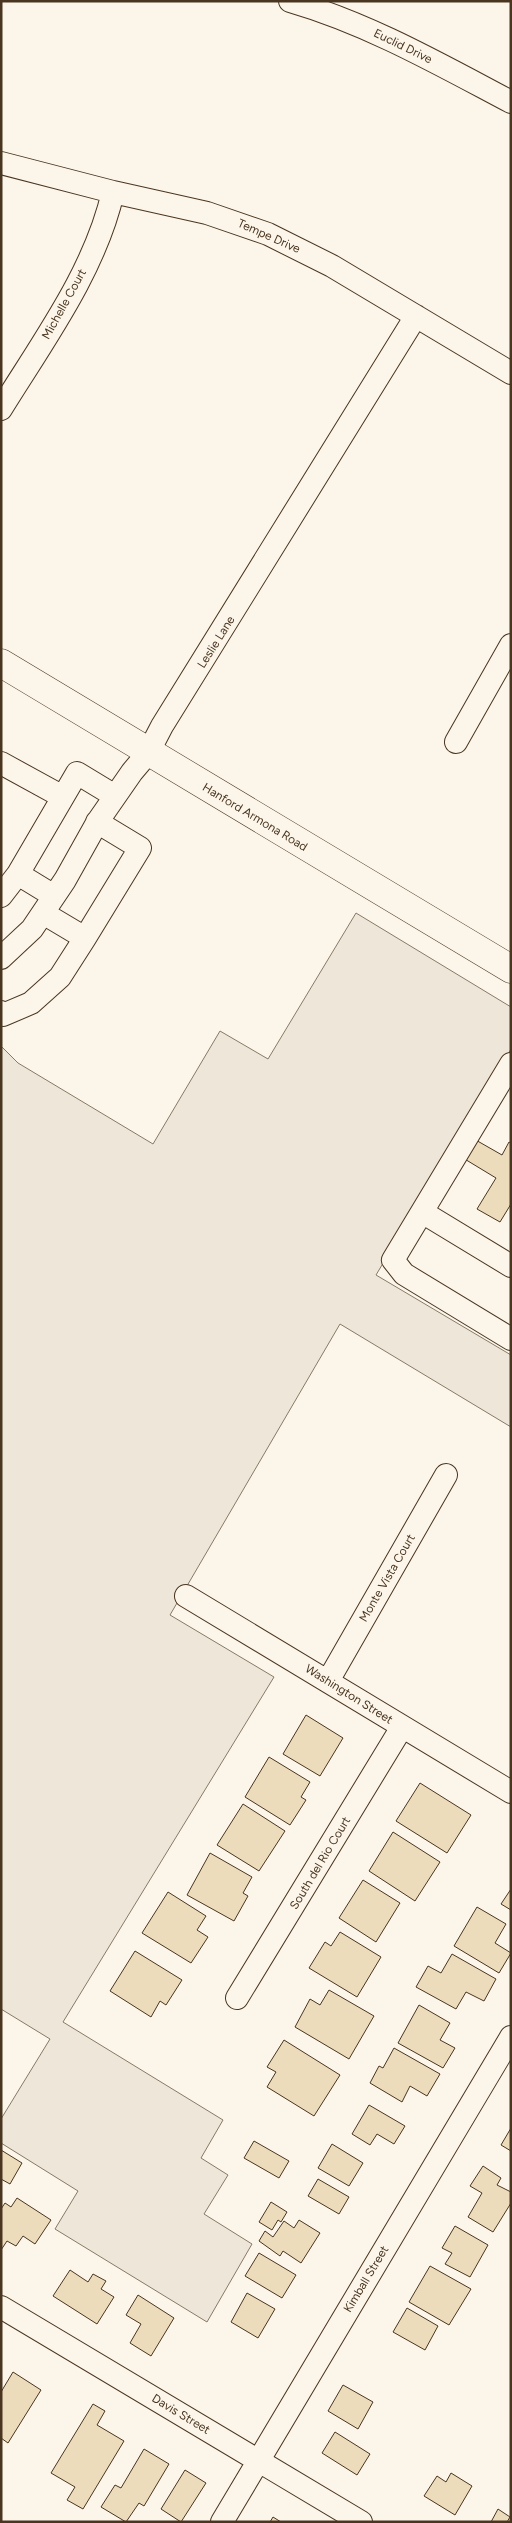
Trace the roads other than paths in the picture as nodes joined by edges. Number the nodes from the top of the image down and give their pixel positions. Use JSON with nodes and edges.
{"nodes":[{"id":1,"x":290,"y":1,"type":"edge"},
{"id":2,"x":511,"y":102,"type":"edge"},
{"id":3,"x":1,"y":163,"type":"edge"},
{"id":4,"x":113,"y":192,"type":"junction"},
{"id":5,"x":416,"y":316,"type":"junction"},
{"id":6,"x":511,"y":373,"type":"edge"},
{"id":7,"x":1,"y":409,"type":"edge"},
{"id":8,"x":511,"y":645,"type":"edge"},
{"id":9,"x":1,"y":663,"type":"edge"},
{"id":10,"x":456,"y":742,"type":"dead end"},
{"id":11,"x":148,"y":753,"type":"junction"},
{"id":12,"x":1,"y":763,"type":"edge"},
{"id":13,"x":115,"y":796,"type":"junction"},
{"id":14,"x":63,"y":797,"type":"junction"},
{"id":15,"x":97,"y":822,"type":"junction"},
{"id":16,"x":18,"y":874,"type":"junction"},
{"id":17,"x":1,"y":896,"type":"edge"},
{"id":18,"x":48,"y":905,"type":"junction"},
{"id":19,"x":85,"y":938,"type":"junction"},
{"id":20,"x":1,"y":958,"type":"edge"},
{"id":21,"x":511,"y":969,"type":"edge"},
{"id":22,"x":1,"y":1012,"type":"edge"},
{"id":23,"x":511,"y":1064,"type":"edge"},
{"id":24,"x":422,"y":1212,"type":"junction"},
{"id":25,"x":511,"y":1266,"type":"edge"},
{"id":26,"x":511,"y":1339,"type":"edge"},
{"id":27,"x":446,"y":1475,"type":"dead end"},
{"id":28,"x":186,"y":1596,"type":"dead end"},
{"id":29,"x":328,"y":1681,"type":"junction"},
{"id":30,"x":402,"y":1727,"type":"junction"},
{"id":31,"x":511,"y":1792,"type":"edge"},
{"id":32,"x":237,"y":1998,"type":"dead end"},
{"id":33,"x":511,"y":2037,"type":"edge"},
{"id":34,"x":1,"y":2307,"type":"edge"},
{"id":35,"x":258,"y":2459,"type":"junction"},
{"id":36,"x":222,"y":2522,"type":"edge"},
{"id":37,"x":361,"y":2522,"type":"edge"}],
"edges":[{"from":1,"to":2,"type":"street","name":"Euclid Drive"},
{"from":3,"to":4,"type":"street","name":"Tempe Drive"},
{"from":4,"to":5,"type":"street","name":"Tempe Drive"},
{"from":4,"to":7,"type":"street","name":"Michelle Court"},
{"from":5,"to":6,"type":"street","name":"Tempe Drive"},
{"from":5,"to":11,"type":"street","name":"Leslie Lane"},
{"from":8,"to":10,"type":"street"},
{"from":9,"to":11,"type":"main road","name":"Hanford Armona Road"},
{"from":11,"to":13,"type":"street","name":"Leslie Lane"},
{"from":11,"to":21,"type":"main road","name":"Hanford Armona Road"},
{"from":12,"to":14,"type":"street"},
{"from":13,"to":14,"type":"street"},
{"from":13,"to":15,"type":"street","name":"Leslie Lane"},
{"from":14,"to":16,"type":"street"},
{"from":15,"to":18,"type":"street","name":"Leslie Lane"},
{"from":15,"to":19,"type":"street"},
{"from":16,"to":17,"type":"street"},
{"from":16,"to":18,"type":"street"},
{"from":18,"to":19,"type":"street"},
{"from":18,"to":20,"type":"street","name":"Leslie Lane"},
{"from":19,"to":22,"type":"street"},
{"from":23,"to":24,"type":"street"},
{"from":24,"to":25,"type":"street"},
{"from":24,"to":26,"type":"street"},
{"from":27,"to":29,"type":"street","name":"Monte Vista Court"},
{"from":28,"to":29,"type":"street","name":"Washington Street"},
{"from":29,"to":30,"type":"street","name":"Washington Street"},
{"from":30,"to":31,"type":"street","name":"Washington Street"},
{"from":30,"to":32,"type":"street","name":"South del Rio Court"},
{"from":33,"to":35,"type":"street","name":"Kimball Street"},
{"from":34,"to":35,"type":"street","name":"Davis Street"},
{"from":35,"to":36,"type":"street","name":"Kimball Street"},
{"from":35,"to":37,"type":"street","name":"Davis Street"}]}
